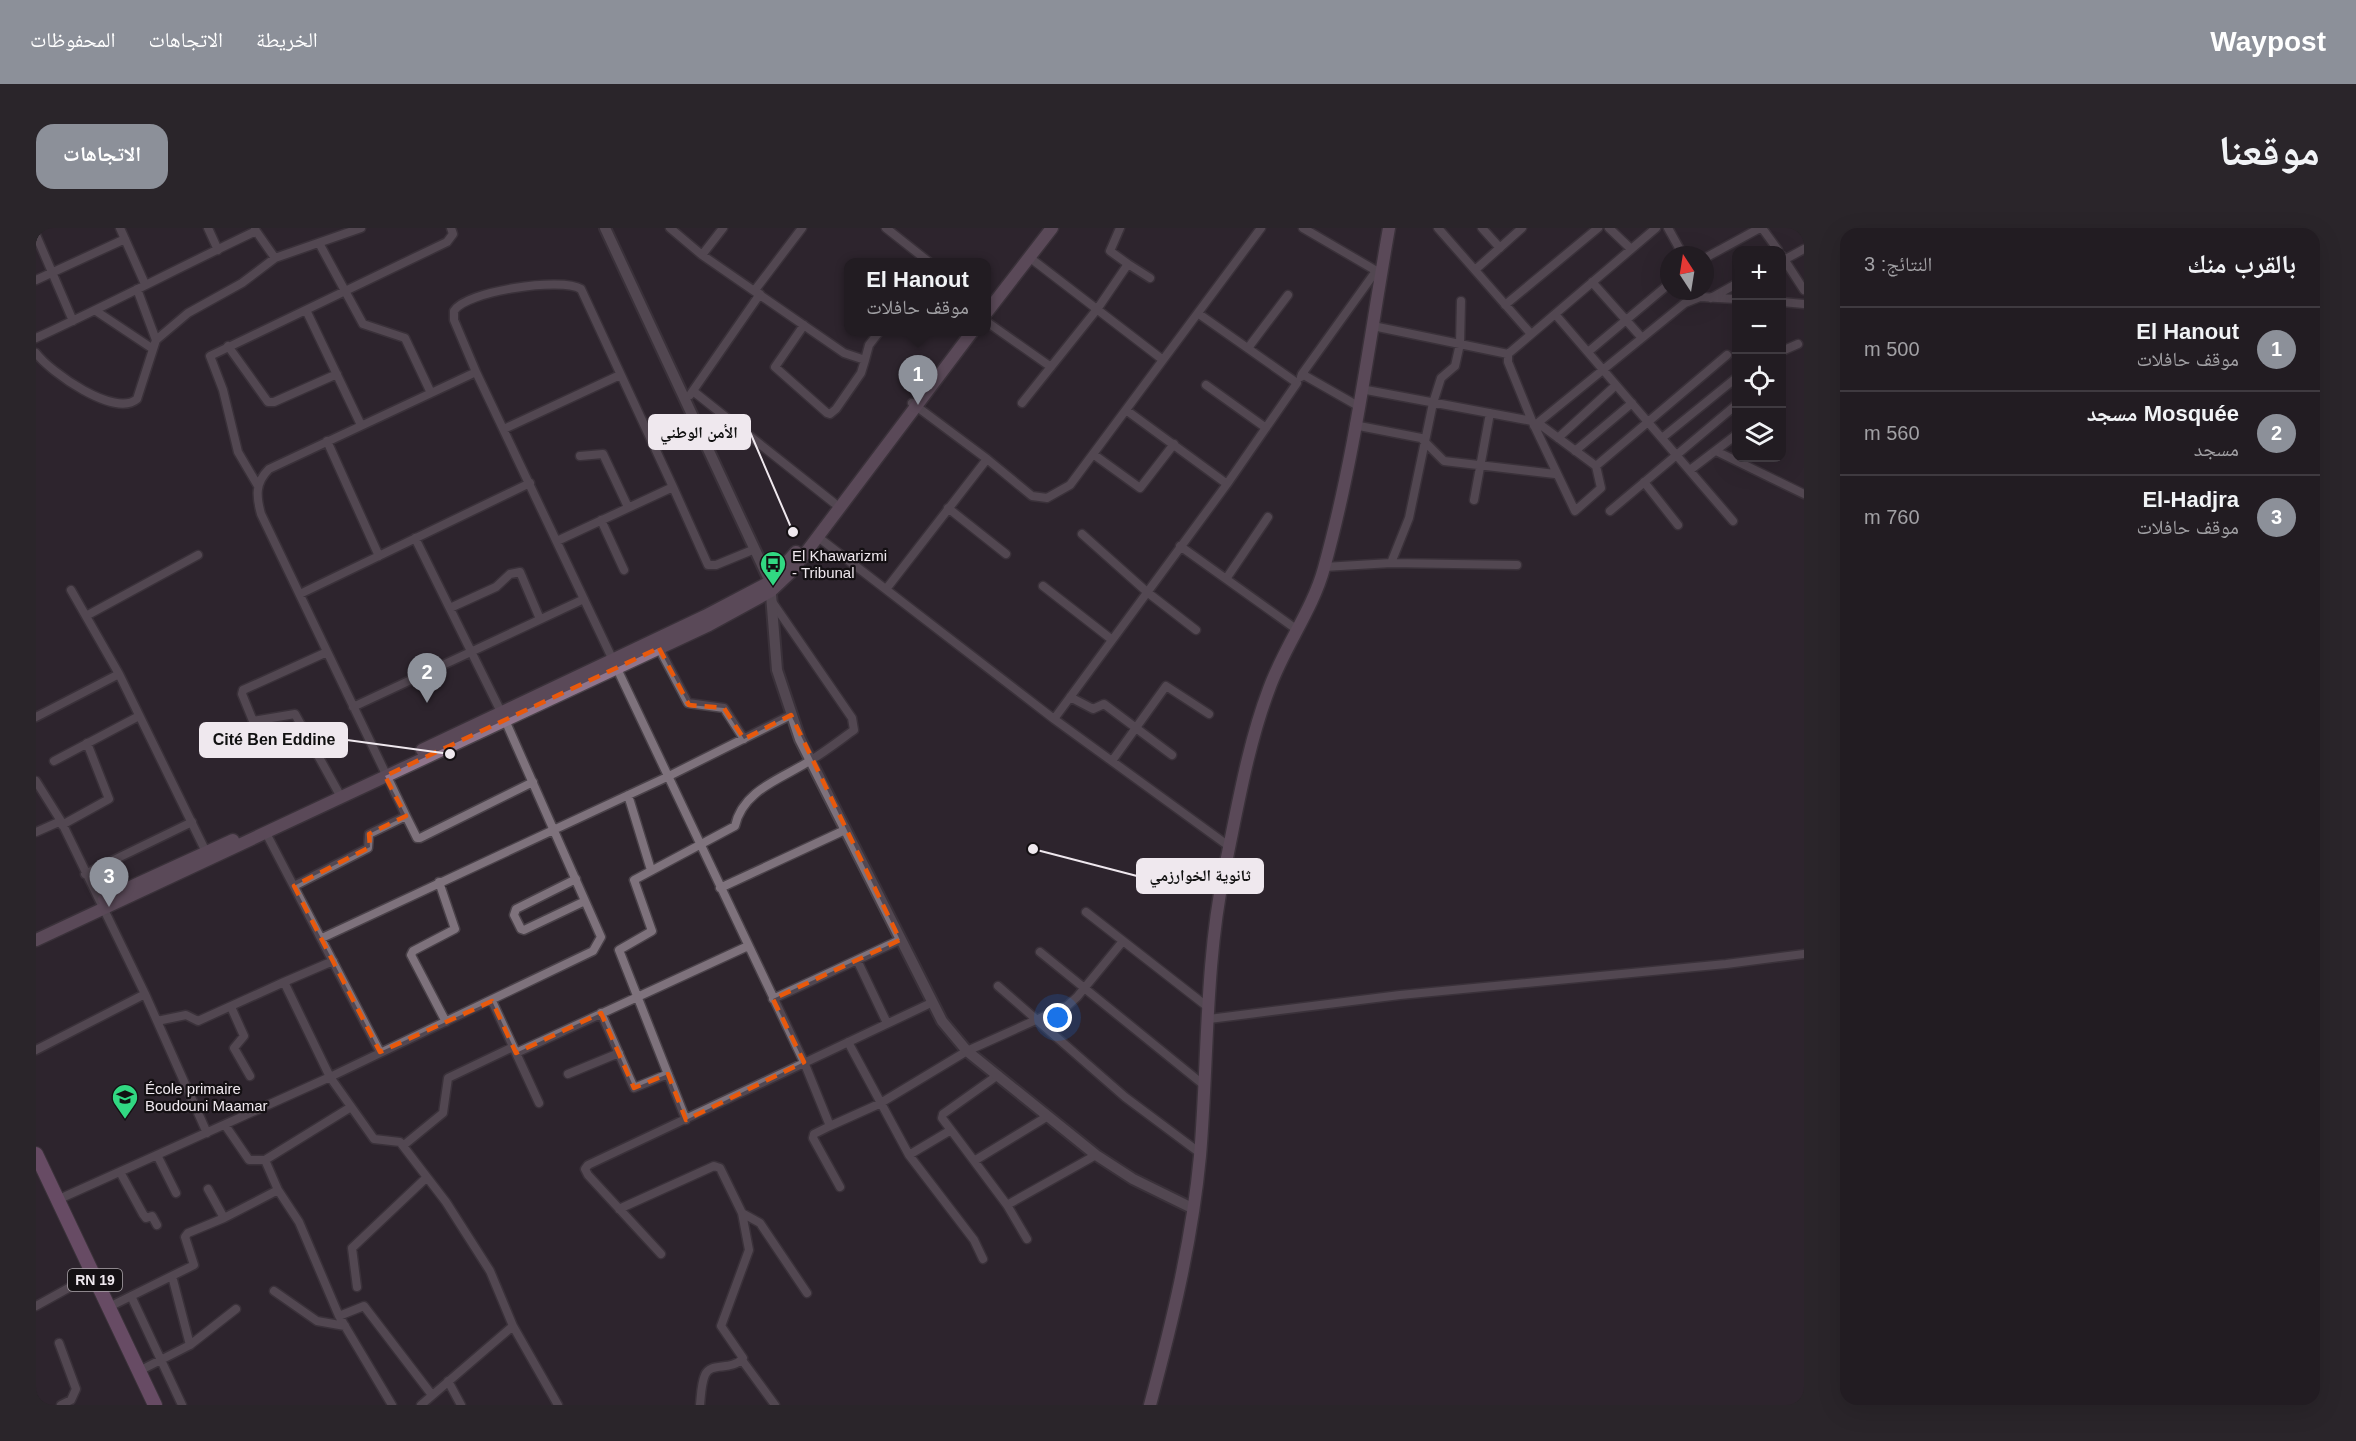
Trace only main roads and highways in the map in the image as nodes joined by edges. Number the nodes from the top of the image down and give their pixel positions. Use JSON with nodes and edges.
{"nodes":[{"id":1,"x":1042,"y":228,"type":"edge"},
{"id":2,"x":1052,"y":228,"type":"edge"},
{"id":3,"x":1389,"y":228,"type":"edge"},
{"id":4,"x":991,"y":301,"type":"edge"},
{"id":5,"x":991,"y":301,"type":"edge"},
{"id":6,"x":961,"y":336,"type":"edge"},
{"id":7,"x":969,"y":336,"type":"edge"},
{"id":8,"x":914,"y":405,"type":"junction"},
{"id":9,"x":772,"y":592,"type":"junction"},
{"id":10,"x":614,"y":665,"type":"junction"},
{"id":11,"x":340,"y":794,"type":"junction"},
{"id":12,"x":208,"y":856,"type":"junction"},
{"id":13,"x":100,"y":906,"type":"junction"},
{"id":14,"x":36,"y":931,"type":"edge"},
{"id":15,"x":36,"y":940,"type":"edge"},
{"id":16,"x":36,"y":1154,"type":"edge"},
{"id":17,"x":155,"y":1405,"type":"edge"},
{"id":18,"x":1150,"y":1405,"type":"edge"}],
"edges":[{"from":1,"to":4,"type":"main road"},
{"from":2,"to":5,"type":"main road"},
{"from":3,"to":18,"type":"main road"},
{"from":6,"to":8,"type":"main road"},
{"from":7,"to":8,"type":"main road"},
{"from":8,"to":9,"type":"main road"},
{"from":8,"to":9,"type":"main road"},
{"from":9,"to":10,"type":"main road"},
{"from":9,"to":10,"type":"main road"},
{"from":10,"to":11,"type":"main road"},
{"from":11,"to":12,"type":"main road"},
{"from":11,"to":12,"type":"main road"},
{"from":12,"to":13,"type":"main road"},
{"from":13,"to":14,"type":"main road"},
{"from":13,"to":15,"type":"main road"},
{"from":16,"to":17,"type":"highway","number":"RN 19"}]}
